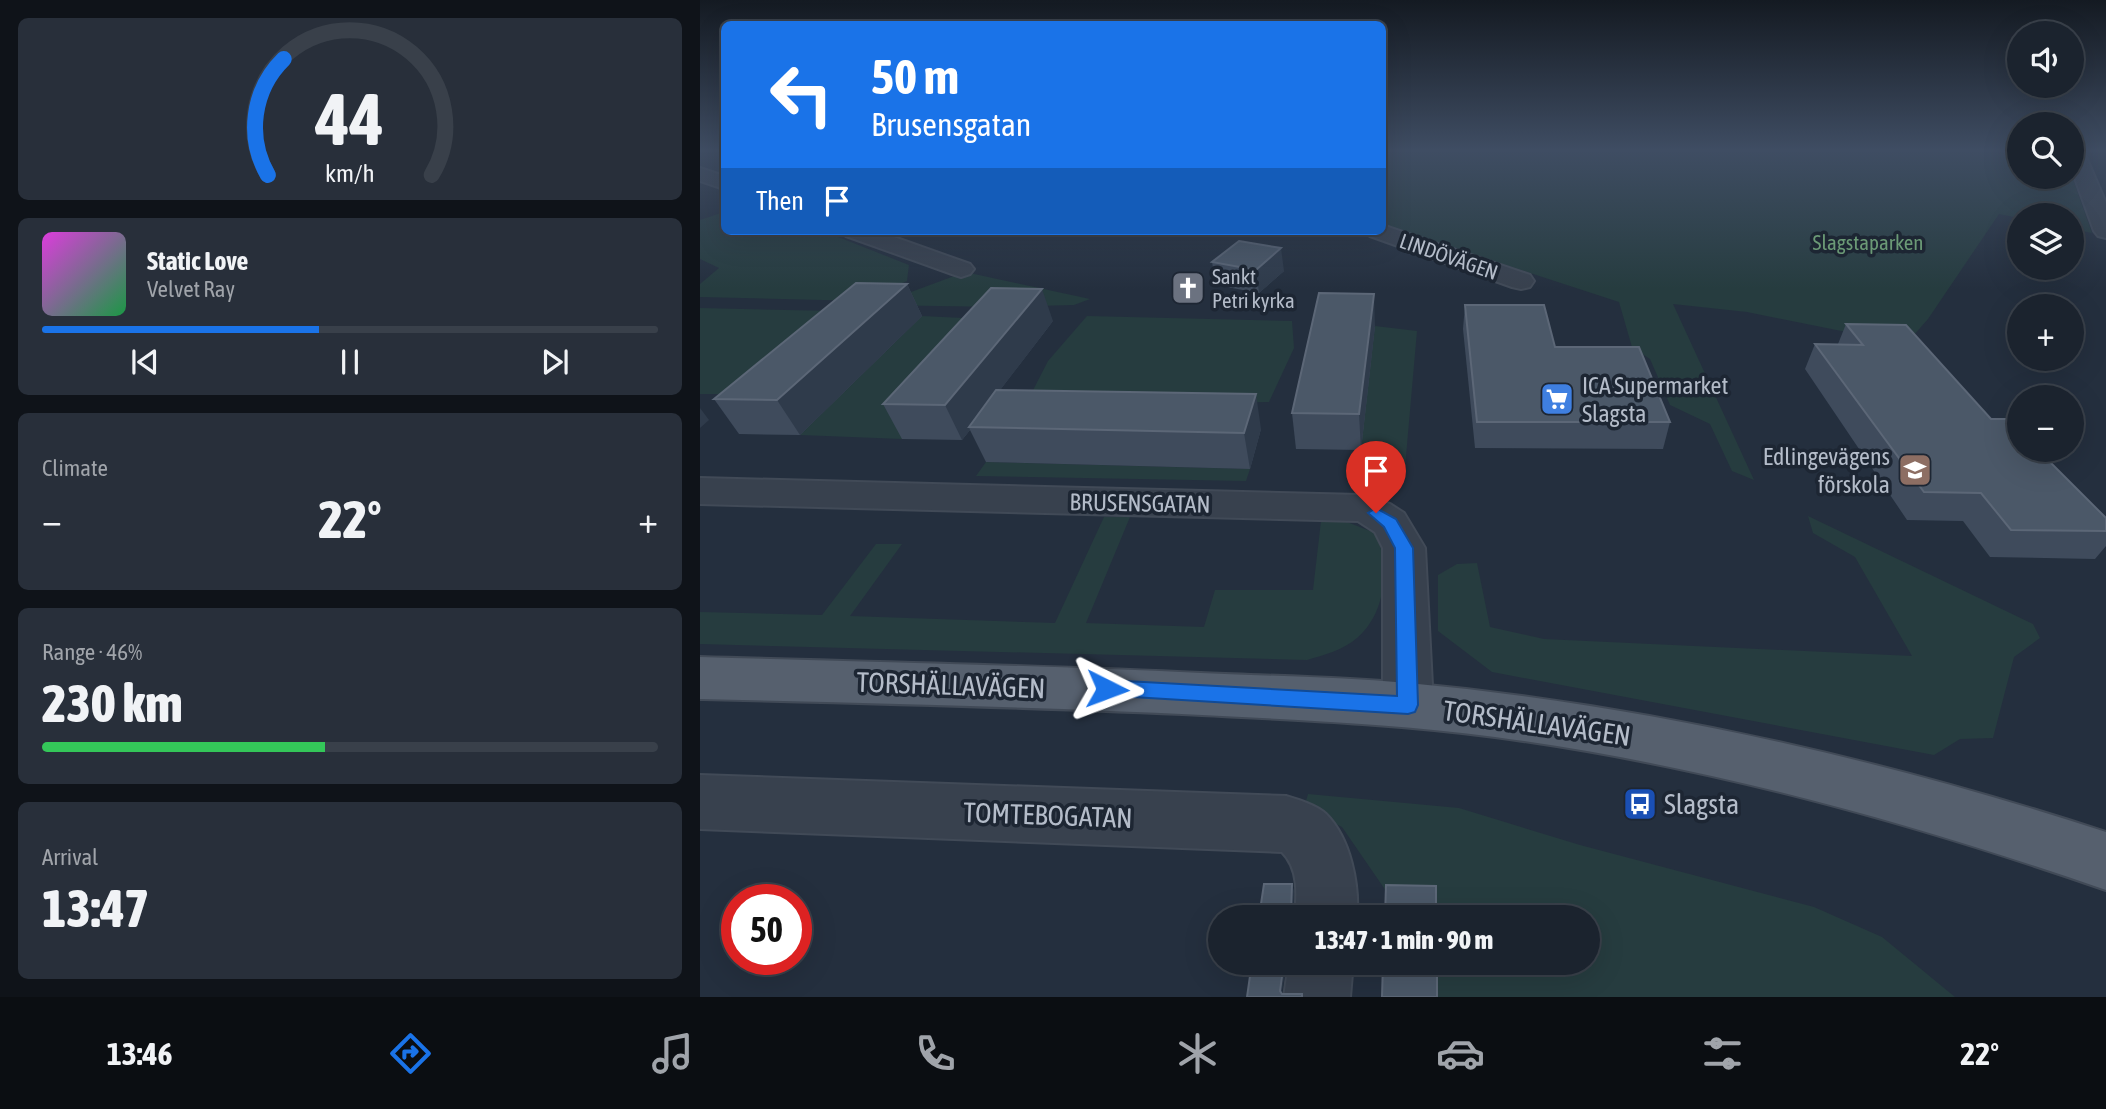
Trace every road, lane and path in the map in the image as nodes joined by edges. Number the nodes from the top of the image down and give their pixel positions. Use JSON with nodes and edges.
{"nodes":[{"id":1,"x":2099,"y":197,"type":"edge"},
{"id":2,"x":2106,"y":231,"type":"edge"},
{"id":3,"x":1386,"y":234,"type":"edge"},
{"id":4,"x":865,"y":235,"type":"edge"},
{"id":5,"x":961,"y":269,"type":"dead end"},
{"id":6,"x":1521,"y":281,"type":"dead end"},
{"id":7,"x":700,"y":491,"type":"edge"},
{"id":8,"x":700,"y":678,"type":"edge"},
{"id":9,"x":1408,"y":705,"type":"junction"},
{"id":10,"x":700,"y":802,"type":"edge"},
{"id":11,"x":2098,"y":859,"type":"edge"},
{"id":12,"x":1325,"y":905,"type":"edge"},
{"id":13,"x":1320,"y":975,"type":"edge"},
{"id":14,"x":1317,"y":997,"type":"edge"}],
"edges":[{"from":1,"to":2,"type":"street"},
{"from":3,"to":6,"type":"street","name":"LINDÖVÄGEN"},
{"from":4,"to":5,"type":"street"},
{"from":7,"to":9,"type":"street","name":"BRUSENSGATAN"},
{"from":8,"to":9,"type":"main road","name":"TORSHÄLLAVÄGEN"},
{"from":9,"to":11,"type":"main road","name":"TORSHÄLLAVÄGEN"},
{"from":10,"to":12,"type":"street","name":"TOMTEBOGATAN"},
{"from":13,"to":14,"type":"street"}]}
